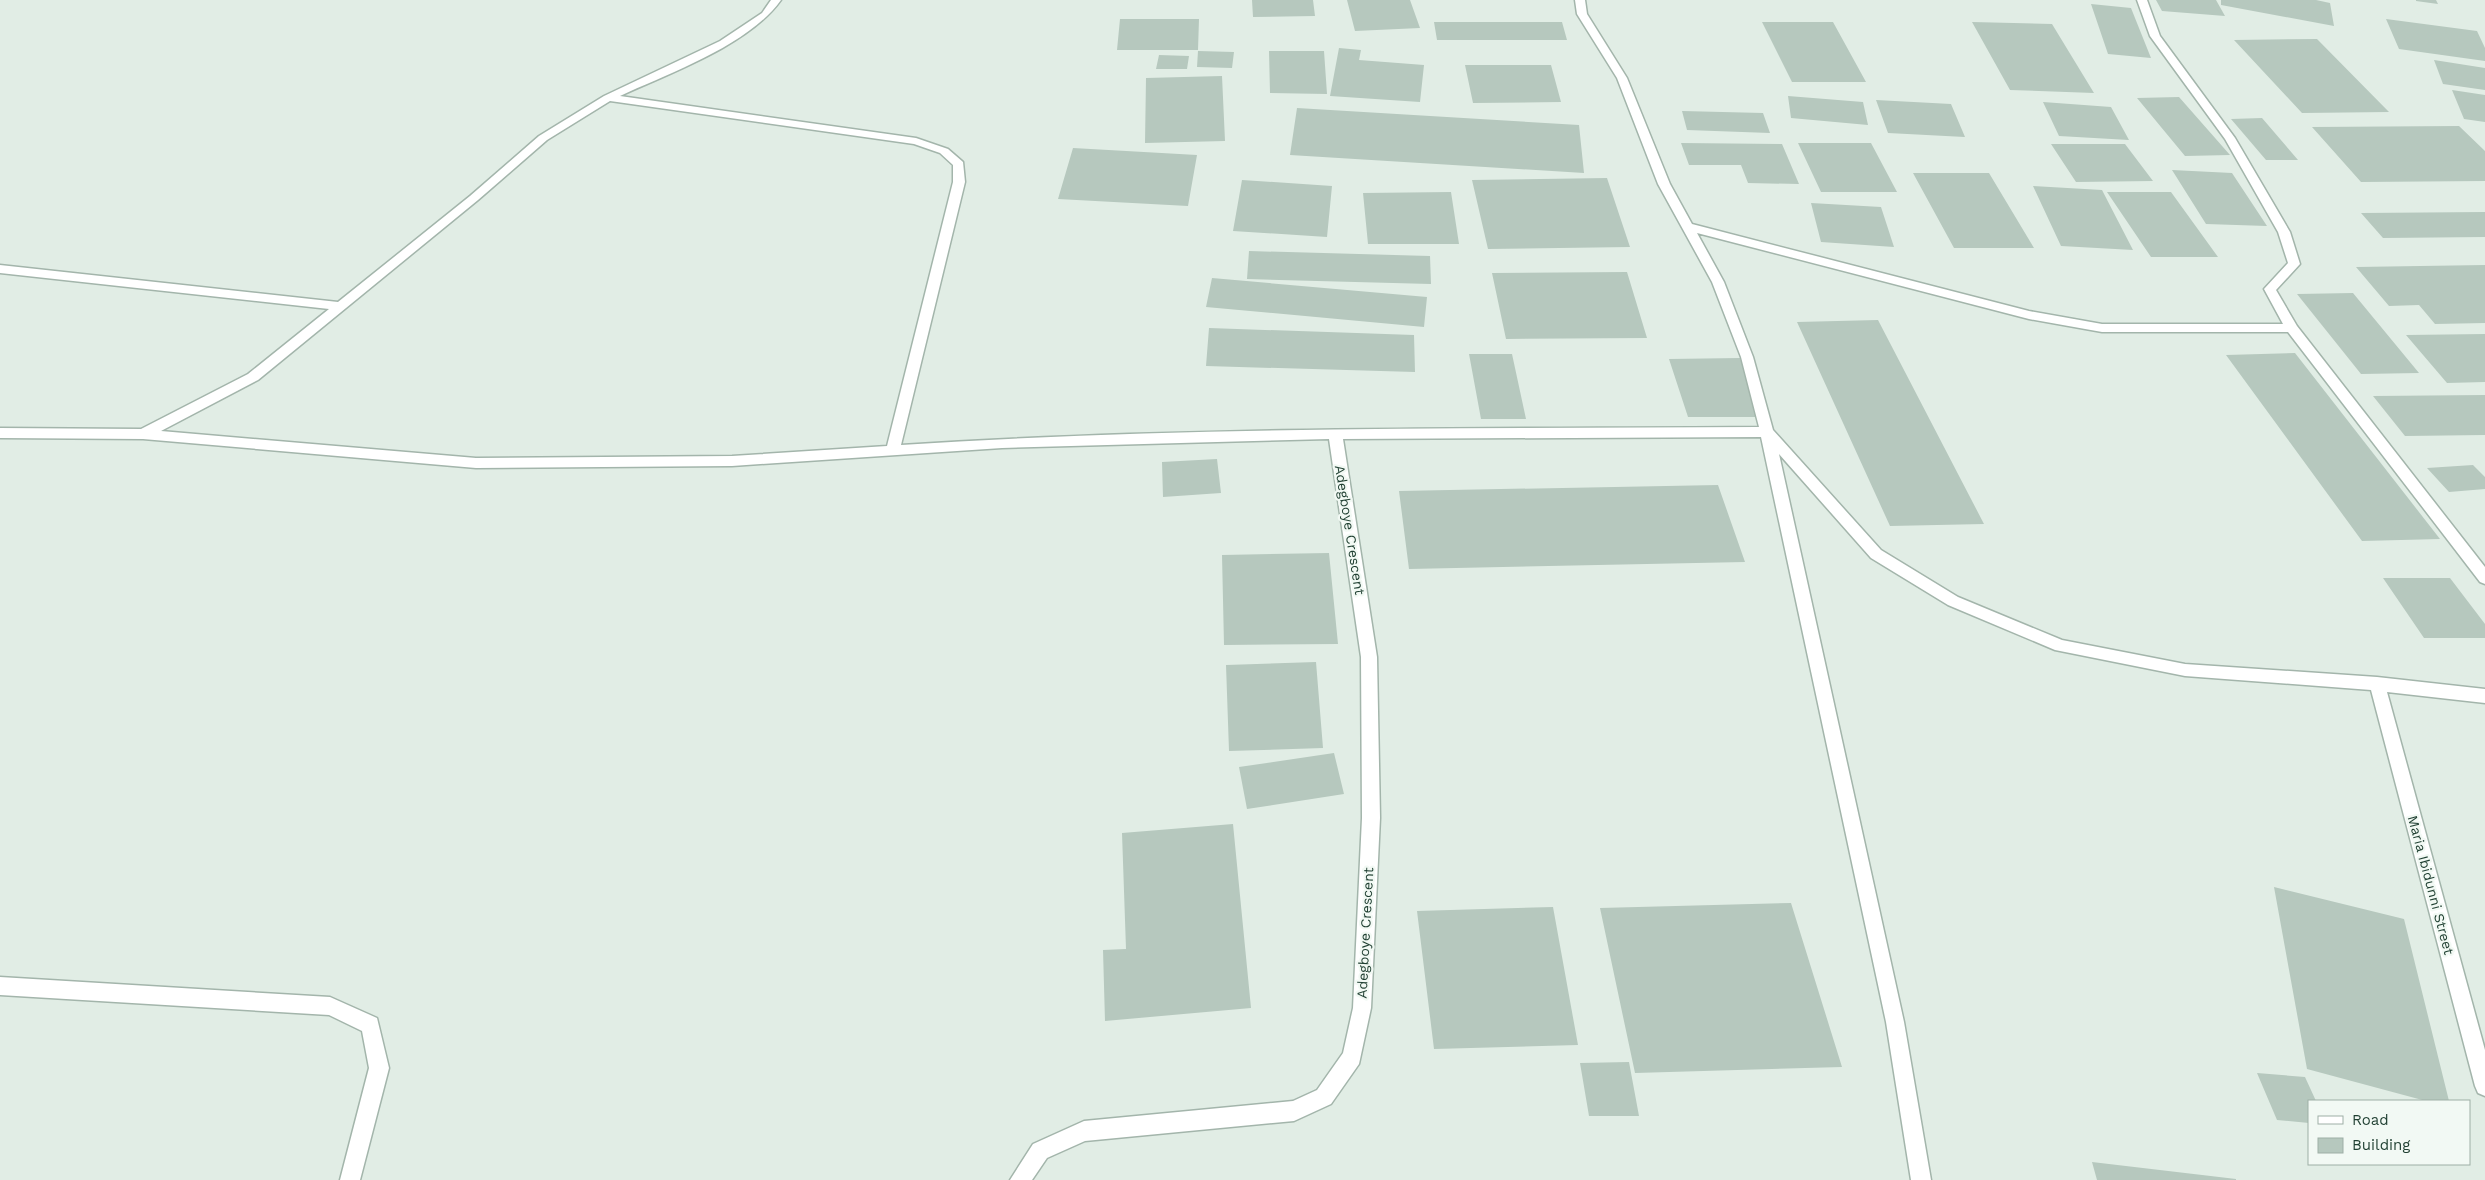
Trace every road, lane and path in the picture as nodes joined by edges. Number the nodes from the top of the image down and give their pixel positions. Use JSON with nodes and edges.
{"nodes":[{"id":1,"x":776,"y":0,"type":"edge"},
{"id":2,"x":1580,"y":0,"type":"edge"},
{"id":3,"x":2142,"y":0,"type":"edge"},
{"id":4,"x":608,"y":98,"type":"junction"},
{"id":5,"x":1689,"y":228,"type":"junction"},
{"id":6,"x":0,"y":269,"type":"edge"},
{"id":7,"x":339,"y":306,"type":"junction"},
{"id":8,"x":2292,"y":328,"type":"junction"},
{"id":9,"x":1767,"y":432,"type":"junction"},
{"id":10,"x":0,"y":433,"type":"edge"},
{"id":11,"x":143,"y":434,"type":"junction"},
{"id":12,"x":1335,"y":434,"type":"junction"},
{"id":13,"x":893,"y":450,"type":"junction"},
{"id":14,"x":2485,"y":578,"type":"edge"},
{"id":15,"x":2377,"y":684,"type":"junction"},
{"id":16,"x":2485,"y":696,"type":"edge"},
{"id":17,"x":0,"y":986,"type":"edge"},
{"id":18,"x":2485,"y":1086,"type":"edge"},
{"id":19,"x":350,"y":1180,"type":"edge"},
{"id":20,"x":1020,"y":1180,"type":"edge"},
{"id":21,"x":1921,"y":1180,"type":"edge"}],
"edges":[{"from":1,"to":4,"type":"street"},
{"from":2,"to":5,"type":"street"},
{"from":3,"to":8,"type":"street"},
{"from":4,"to":7,"type":"street"},
{"from":4,"to":13,"type":"street"},
{"from":5,"to":8,"type":"street"},
{"from":5,"to":9,"type":"street"},
{"from":6,"to":7,"type":"street"},
{"from":7,"to":11,"type":"street"},
{"from":8,"to":14,"type":"street"},
{"from":9,"to":12,"type":"street"},
{"from":9,"to":15,"type":"street"},
{"from":9,"to":21,"type":"street"},
{"from":10,"to":11,"type":"street"},
{"from":11,"to":13,"type":"street"},
{"from":12,"to":13,"type":"street"},
{"from":12,"to":20,"type":"street","name":"Adegboye Crescent"},
{"from":15,"to":16,"type":"street"},
{"from":15,"to":18,"type":"street","name":"Maria Ibidunni Street"},
{"from":17,"to":19,"type":"street"}]}
